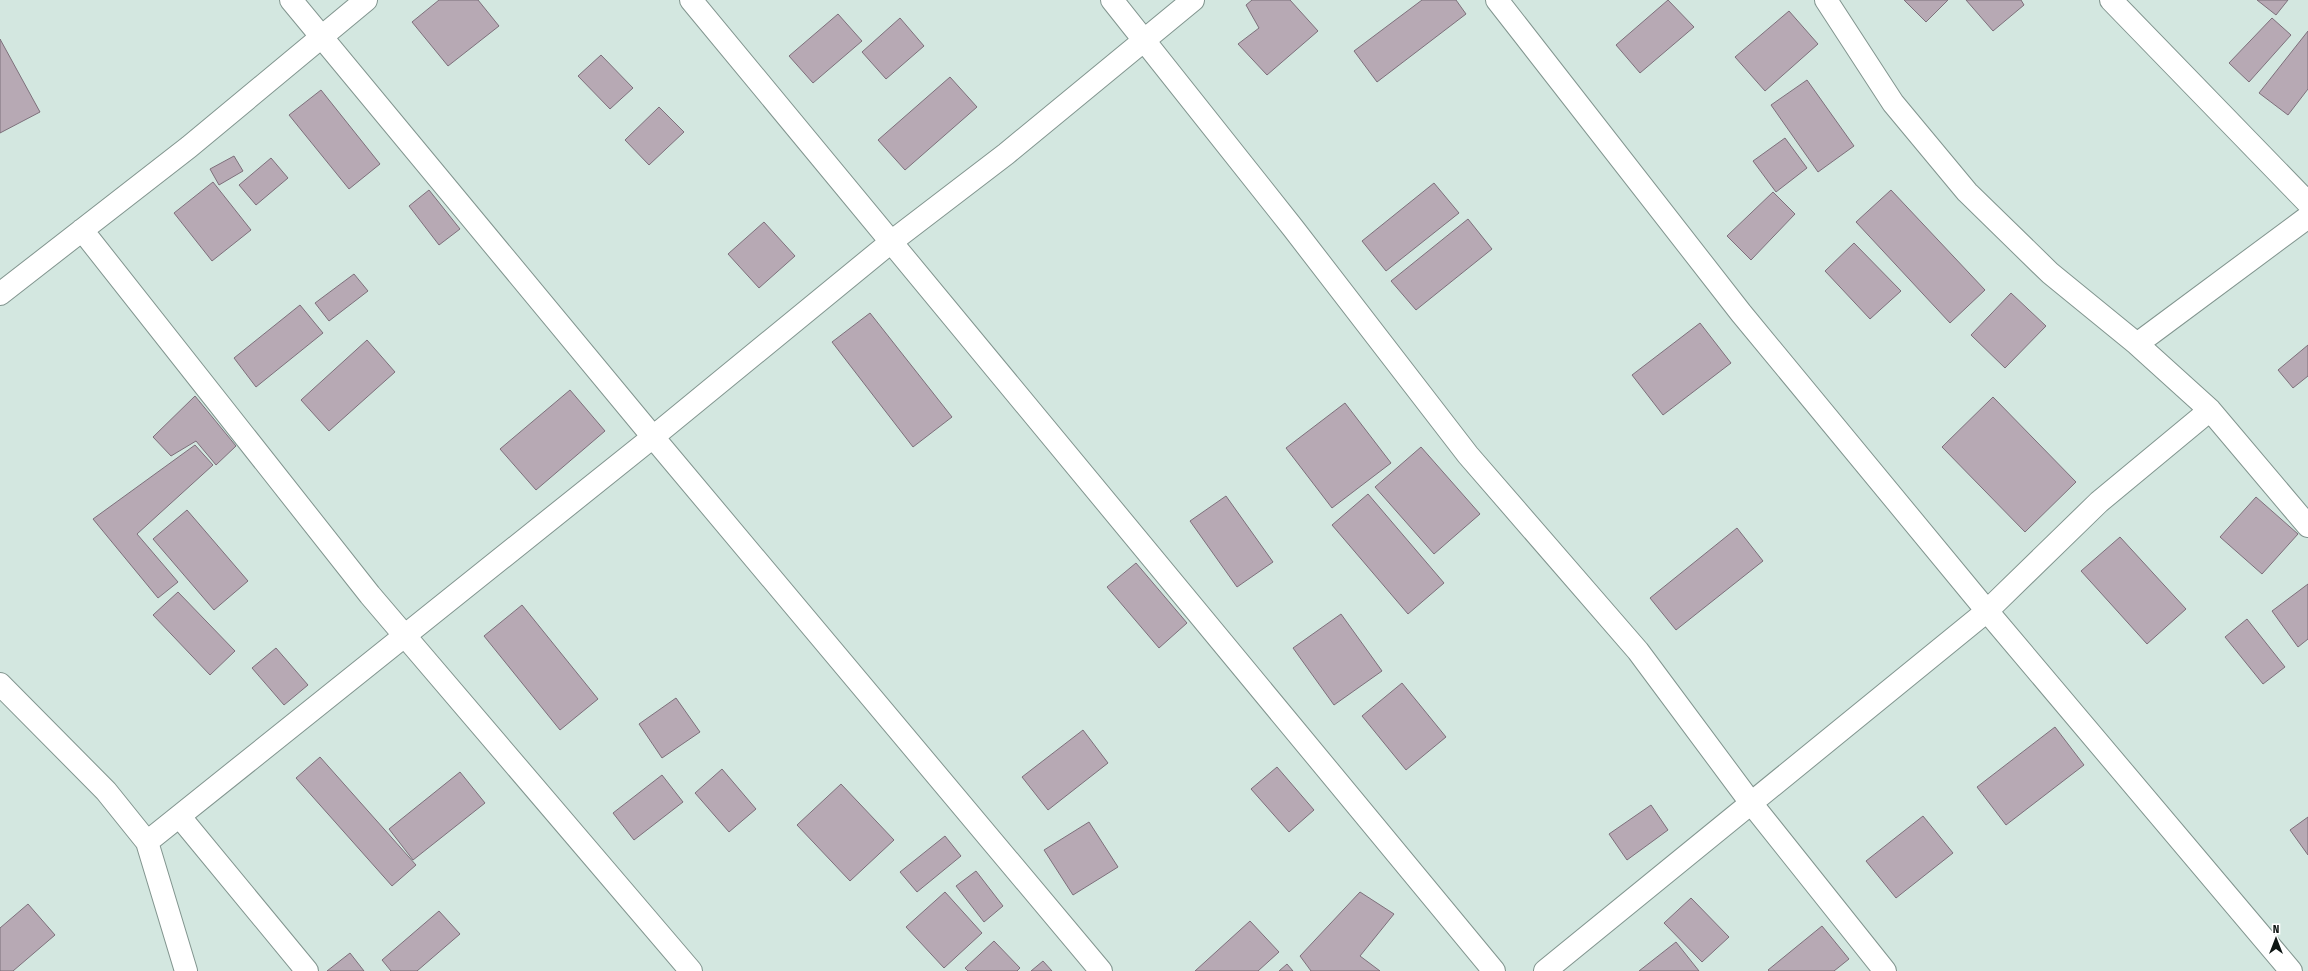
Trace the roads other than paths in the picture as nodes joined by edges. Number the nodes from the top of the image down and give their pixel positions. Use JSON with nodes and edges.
{"nodes":[{"id":1,"x":291,"y":0,"type":"edge"},
{"id":2,"x":366,"y":0,"type":"edge"},
{"id":3,"x":691,"y":0,"type":"edge"},
{"id":4,"x":1112,"y":0,"type":"edge"},
{"id":5,"x":1193,"y":0,"type":"edge"},
{"id":6,"x":1497,"y":0,"type":"edge"},
{"id":7,"x":1826,"y":0,"type":"edge"},
{"id":8,"x":2110,"y":0,"type":"edge"},
{"id":9,"x":322,"y":37,"type":"junction"},
{"id":10,"x":1146,"y":40,"type":"junction"},
{"id":11,"x":2308,"y":203,"type":"edge"},
{"id":12,"x":2308,"y":217,"type":"edge"},
{"id":13,"x":82,"y":230,"type":"junction"},
{"id":14,"x":891,"y":242,"type":"junction"},
{"id":15,"x":0,"y":294,"type":"edge"},
{"id":16,"x":2137,"y":344,"type":"junction"},
{"id":17,"x":2210,"y":410,"type":"junction"},
{"id":18,"x":654,"y":437,"type":"junction"},
{"id":19,"x":2308,"y":526,"type":"edge"},
{"id":20,"x":1987,"y":611,"type":"junction"},
{"id":21,"x":405,"y":636,"type":"junction"},
{"id":22,"x":0,"y":684,"type":"edge"},
{"id":23,"x":1751,"y":803,"type":"junction"},
{"id":24,"x":180,"y":817,"type":"junction"},
{"id":25,"x":147,"y":842,"type":"junction"},
{"id":26,"x":186,"y":971,"type":"edge"},
{"id":27,"x":307,"y":971,"type":"edge"},
{"id":28,"x":691,"y":971,"type":"edge"},
{"id":29,"x":1101,"y":971,"type":"edge"},
{"id":30,"x":1494,"y":971,"type":"edge"},
{"id":31,"x":1545,"y":971,"type":"edge"},
{"id":32,"x":1884,"y":971,"type":"edge"},
{"id":33,"x":2291,"y":971,"type":"edge"}],
"edges":[{"from":1,"to":9,"type":"street"},
{"from":2,"to":9,"type":"street"},
{"from":3,"to":14,"type":"street"},
{"from":4,"to":10,"type":"street"},
{"from":5,"to":10,"type":"street"},
{"from":6,"to":20,"type":"street"},
{"from":7,"to":16,"type":"street"},
{"from":8,"to":11,"type":"street"},
{"from":9,"to":13,"type":"street"},
{"from":9,"to":18,"type":"street"},
{"from":10,"to":14,"type":"street"},
{"from":10,"to":23,"type":"street"},
{"from":12,"to":16,"type":"street"},
{"from":13,"to":15,"type":"street"},
{"from":13,"to":21,"type":"street"},
{"from":14,"to":18,"type":"street"},
{"from":14,"to":30,"type":"street"},
{"from":16,"to":17,"type":"street"},
{"from":17,"to":19,"type":"street"},
{"from":17,"to":20,"type":"street"},
{"from":18,"to":21,"type":"street"},
{"from":18,"to":29,"type":"street"},
{"from":20,"to":23,"type":"street"},
{"from":20,"to":33,"type":"street"},
{"from":21,"to":24,"type":"street"},
{"from":21,"to":28,"type":"street"},
{"from":22,"to":25,"type":"street"},
{"from":23,"to":31,"type":"street"},
{"from":23,"to":32,"type":"street"},
{"from":24,"to":25,"type":"street"},
{"from":24,"to":27,"type":"street"},
{"from":25,"to":26,"type":"street"}]}
